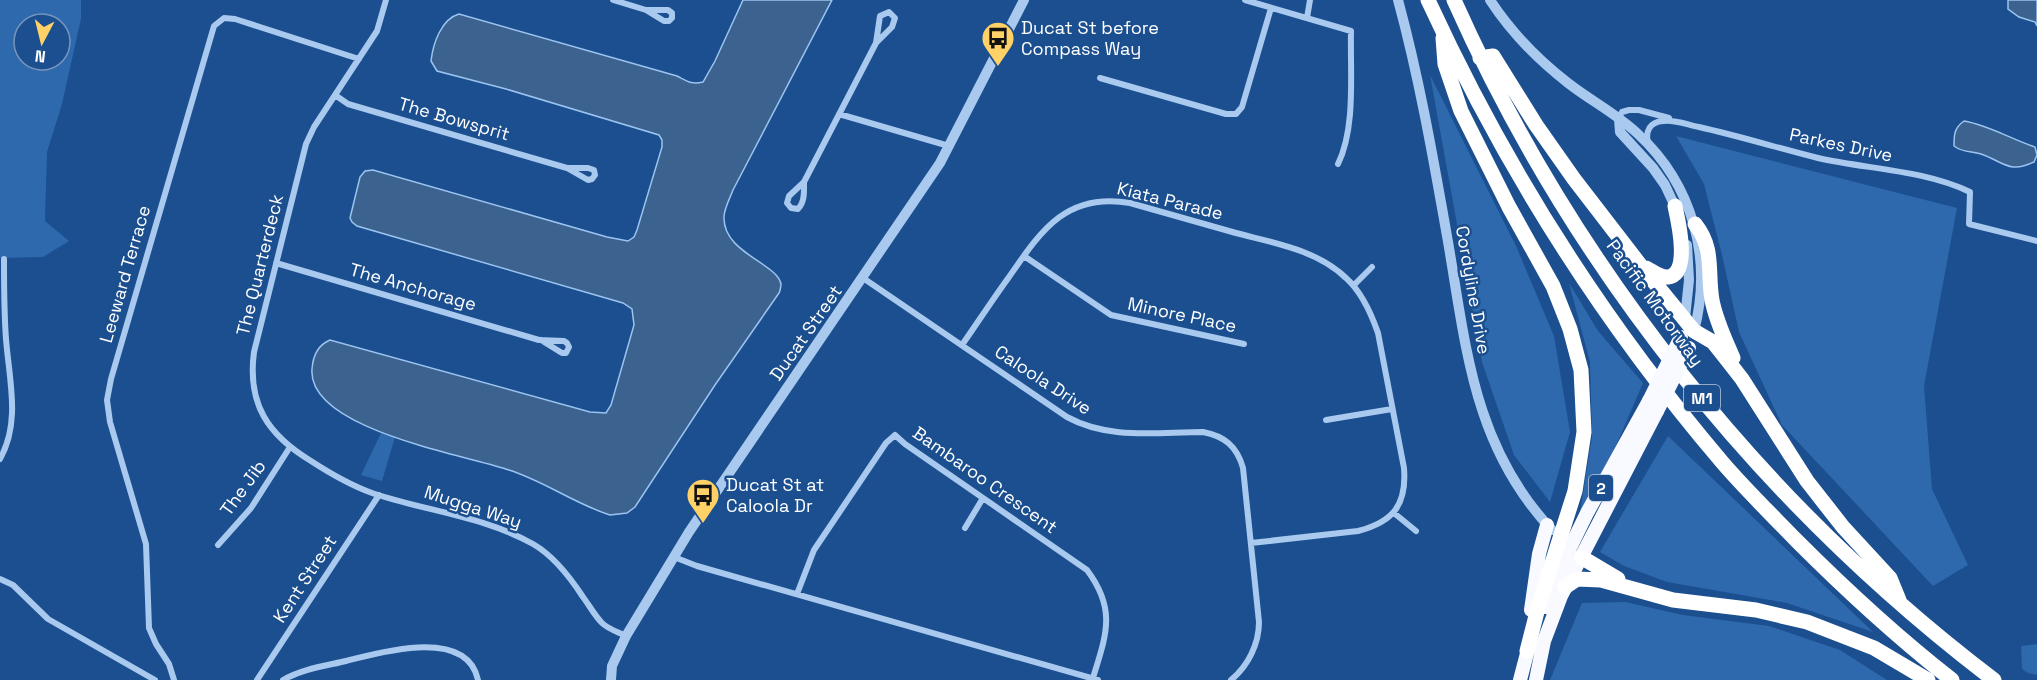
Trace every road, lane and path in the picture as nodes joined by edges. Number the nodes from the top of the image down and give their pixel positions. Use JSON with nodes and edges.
{"nodes":[{"id":1,"x":386,"y":0,"type":"edge"},
{"id":2,"x":613,"y":0,"type":"edge"},
{"id":3,"x":1024,"y":0,"type":"edge"},
{"id":4,"x":1245,"y":0,"type":"edge"},
{"id":5,"x":1310,"y":0,"type":"edge"},
{"id":6,"x":1398,"y":0,"type":"edge"},
{"id":7,"x":1428,"y":0,"type":"edge"},
{"id":8,"x":1454,"y":0,"type":"edge"},
{"id":9,"x":1490,"y":0,"type":"edge"},
{"id":10,"x":1271,"y":8,"type":"junction"},
{"id":11,"x":646,"y":10,"type":"dead end"},
{"id":12,"x":1307,"y":18,"type":"junction"},
{"id":13,"x":1443,"y":32,"type":"junction"},
{"id":14,"x":876,"y":43,"type":"junction"},
{"id":15,"x":1480,"y":58,"type":"junction"},
{"id":16,"x":359,"y":59,"type":"junction"},
{"id":17,"x":1100,"y":78,"type":"dead end"},
{"id":18,"x":335,"y":95,"type":"junction"},
{"id":19,"x":839,"y":114,"type":"junction"},
{"id":20,"x":1619,"y":119,"type":"junction"},
{"id":21,"x":1702,"y":128,"type":"junction"},
{"id":22,"x":1648,"y":144,"type":"junction"},
{"id":23,"x":949,"y":146,"type":"junction"},
{"id":24,"x":1338,"y":164,"type":"dead end"},
{"id":25,"x":567,"y":168,"type":"dead end"},
{"id":26,"x":804,"y":182,"type":"dead end"},
{"id":27,"x":1675,"y":206,"type":"junction"},
{"id":28,"x":1695,"y":224,"type":"junction"},
{"id":29,"x":2037,"y":241,"type":"edge"},
{"id":30,"x":1024,"y":256,"type":"junction"},
{"id":31,"x":4,"y":259,"type":"dead end"},
{"id":32,"x":276,"y":263,"type":"junction"},
{"id":33,"x":1641,"y":266,"type":"junction"},
{"id":34,"x":1372,"y":267,"type":"dead end"},
{"id":35,"x":863,"y":278,"type":"junction"},
{"id":36,"x":1353,"y":285,"type":"junction"},
{"id":37,"x":1687,"y":333,"type":"junction"},
{"id":38,"x":541,"y":340,"type":"dead end"},
{"id":39,"x":1244,"y":344,"type":"dead end"},
{"id":40,"x":962,"y":345,"type":"junction"},
{"id":41,"x":1742,"y":379,"type":"junction"},
{"id":42,"x":1392,"y":409,"type":"junction"},
{"id":43,"x":1326,"y":420,"type":"dead end"},
{"id":44,"x":290,"y":447,"type":"junction"},
{"id":45,"x":0,"y":459,"type":"edge"},
{"id":46,"x":379,"y":495,"type":"junction"},
{"id":47,"x":983,"y":498,"type":"junction"},
{"id":48,"x":1394,"y":513,"type":"junction"},
{"id":49,"x":1547,"y":525,"type":"junction"},
{"id":50,"x":965,"y":528,"type":"dead end"},
{"id":51,"x":1416,"y":531,"type":"dead end"},
{"id":52,"x":1251,"y":543,"type":"junction"},
{"id":53,"x":218,"y":544,"type":"dead end"},
{"id":54,"x":1570,"y":548,"type":"junction"},
{"id":55,"x":674,"y":557,"type":"junction"},
{"id":56,"x":0,"y":579,"type":"edge"},
{"id":57,"x":1565,"y":587,"type":"junction"},
{"id":58,"x":797,"y":594,"type":"junction"},
{"id":59,"x":1650,"y":595,"type":"junction"},
{"id":60,"x":1901,"y":604,"type":"junction"},
{"id":61,"x":626,"y":636,"type":"junction"},
{"id":62,"x":1527,"y":651,"type":"junction"},
{"id":63,"x":1096,"y":679,"type":"edge"},
{"id":64,"x":155,"y":680,"type":"edge"},
{"id":65,"x":174,"y":680,"type":"edge"},
{"id":66,"x":257,"y":680,"type":"edge"},
{"id":67,"x":283,"y":680,"type":"edge"},
{"id":68,"x":478,"y":680,"type":"edge"},
{"id":69,"x":611,"y":680,"type":"edge"},
{"id":70,"x":1231,"y":680,"type":"edge"},
{"id":71,"x":1520,"y":680,"type":"edge"},
{"id":72,"x":1536,"y":680,"type":"edge"},
{"id":73,"x":1928,"y":680,"type":"edge"},
{"id":74,"x":1952,"y":680,"type":"edge"},
{"id":75,"x":1994,"y":680,"type":"edge"}],
"edges":[{"from":1,"to":16,"type":"street","name":"The Quarterdeck"},
{"from":2,"to":11,"type":"street"},
{"from":3,"to":23,"type":"street","name":"Ducat Street"},
{"from":4,"to":10,"type":"street"},
{"from":5,"to":12,"type":"street"},
{"from":6,"to":49,"type":"street","name":"Cordyline Drive"},
{"from":7,"to":13,"type":"highway","number":"M1"},
{"from":8,"to":15,"type":"highway","name":"Pacific Motorway","number":"M1"},
{"from":9,"to":20,"type":"street"},
{"from":10,"to":12,"type":"street"},
{"from":10,"to":17,"type":"street"},
{"from":12,"to":24,"type":"street"},
{"from":13,"to":54,"type":"highway"},
{"from":13,"to":74,"type":"highway","number":"M1"},
{"from":14,"to":14,"type":"street"},
{"from":14,"to":19,"type":"street"},
{"from":15,"to":33,"type":"highway"},
{"from":15,"to":60,"type":"highway","name":"Pacific Motorway","number":"M1"},
{"from":16,"to":18,"type":"street","name":"The Quarterdeck"},
{"from":16,"to":65,"type":"street","name":"Leeward Terrace"},
{"from":18,"to":25,"type":"street","name":"The Bowsprit"},
{"from":18,"to":32,"type":"street","name":"The Quarterdeck"},
{"from":19,"to":23,"type":"street"},
{"from":19,"to":26,"type":"street"},
{"from":20,"to":21,"type":"street","name":"Parkes Drive"},
{"from":20,"to":22,"type":"street"},
{"from":20,"to":27,"type":"street"},
{"from":21,"to":22,"type":"street","name":"Parkes Drive"},
{"from":21,"to":29,"type":"street","name":"Parkes Drive"},
{"from":22,"to":28,"type":"street"},
{"from":23,"to":35,"type":"street","name":"Ducat Street"},
{"from":27,"to":33,"type":"highway"},
{"from":27,"to":37,"type":"street"},
{"from":28,"to":37,"type":"street"},
{"from":28,"to":41,"type":"highway"},
{"from":30,"to":36,"type":"street","name":"Kiata Parade"},
{"from":30,"to":39,"type":"street","name":"Minore Place"},
{"from":30,"to":40,"type":"street","name":"Kiata Parade"},
{"from":31,"to":45,"type":"street"},
{"from":32,"to":38,"type":"street","name":"The Anchorage"},
{"from":32,"to":44,"type":"street","name":"The Quarterdeck"},
{"from":33,"to":37,"type":"highway"},
{"from":34,"to":36,"type":"street"},
{"from":35,"to":40,"type":"street","name":"Caloola Drive"},
{"from":35,"to":55,"type":"street","name":"Ducat Street"},
{"from":36,"to":42,"type":"street","name":"Kiata Parade"},
{"from":37,"to":41,"type":"highway"},
{"from":37,"to":54,"type":"highway","number":"2","bridge":true},
{"from":40,"to":52,"type":"street","name":"Caloola Drive"},
{"from":41,"to":60,"type":"highway"},
{"from":42,"to":43,"type":"street"},
{"from":42,"to":48,"type":"street","name":"Kiata Parade"},
{"from":44,"to":46,"type":"street","name":"The Quarterdeck"},
{"from":44,"to":53,"type":"street","name":"The Jib"},
{"from":46,"to":61,"type":"street","name":"Mugga Way"},
{"from":46,"to":66,"type":"street","name":"Kent Street"},
{"from":47,"to":50,"type":"street"},
{"from":47,"to":58,"type":"street","name":"Bambaroo Crescent"},
{"from":47,"to":63,"type":"street","name":"Bambaroo Crescent"},
{"from":48,"to":51,"type":"street"},
{"from":48,"to":52,"type":"street"},
{"from":49,"to":54,"type":"street","name":"Cordyline Drive"},
{"from":49,"to":62,"type":"highway"},
{"from":52,"to":70,"type":"street","name":"Caloola Drive"},
{"from":54,"to":57,"type":"highway","number":"2"},
{"from":54,"to":59,"type":"highway"},
{"from":54,"to":62,"type":"highway"},
{"from":55,"to":58,"type":"street"},
{"from":55,"to":61,"type":"street","name":"Ducat Street"},
{"from":56,"to":64,"type":"street"},
{"from":57,"to":59,"type":"highway"},
{"from":57,"to":72,"type":"highway","number":"2"},
{"from":58,"to":63,"type":"street"},
{"from":59,"to":73,"type":"highway"},
{"from":60,"to":75,"type":"highway","name":"Pacific Motorway","number":"M1"},
{"from":61,"to":69,"type":"street","name":"Ducat Street"},
{"from":62,"to":71,"type":"highway"},
{"from":67,"to":68,"type":"street"}]}
